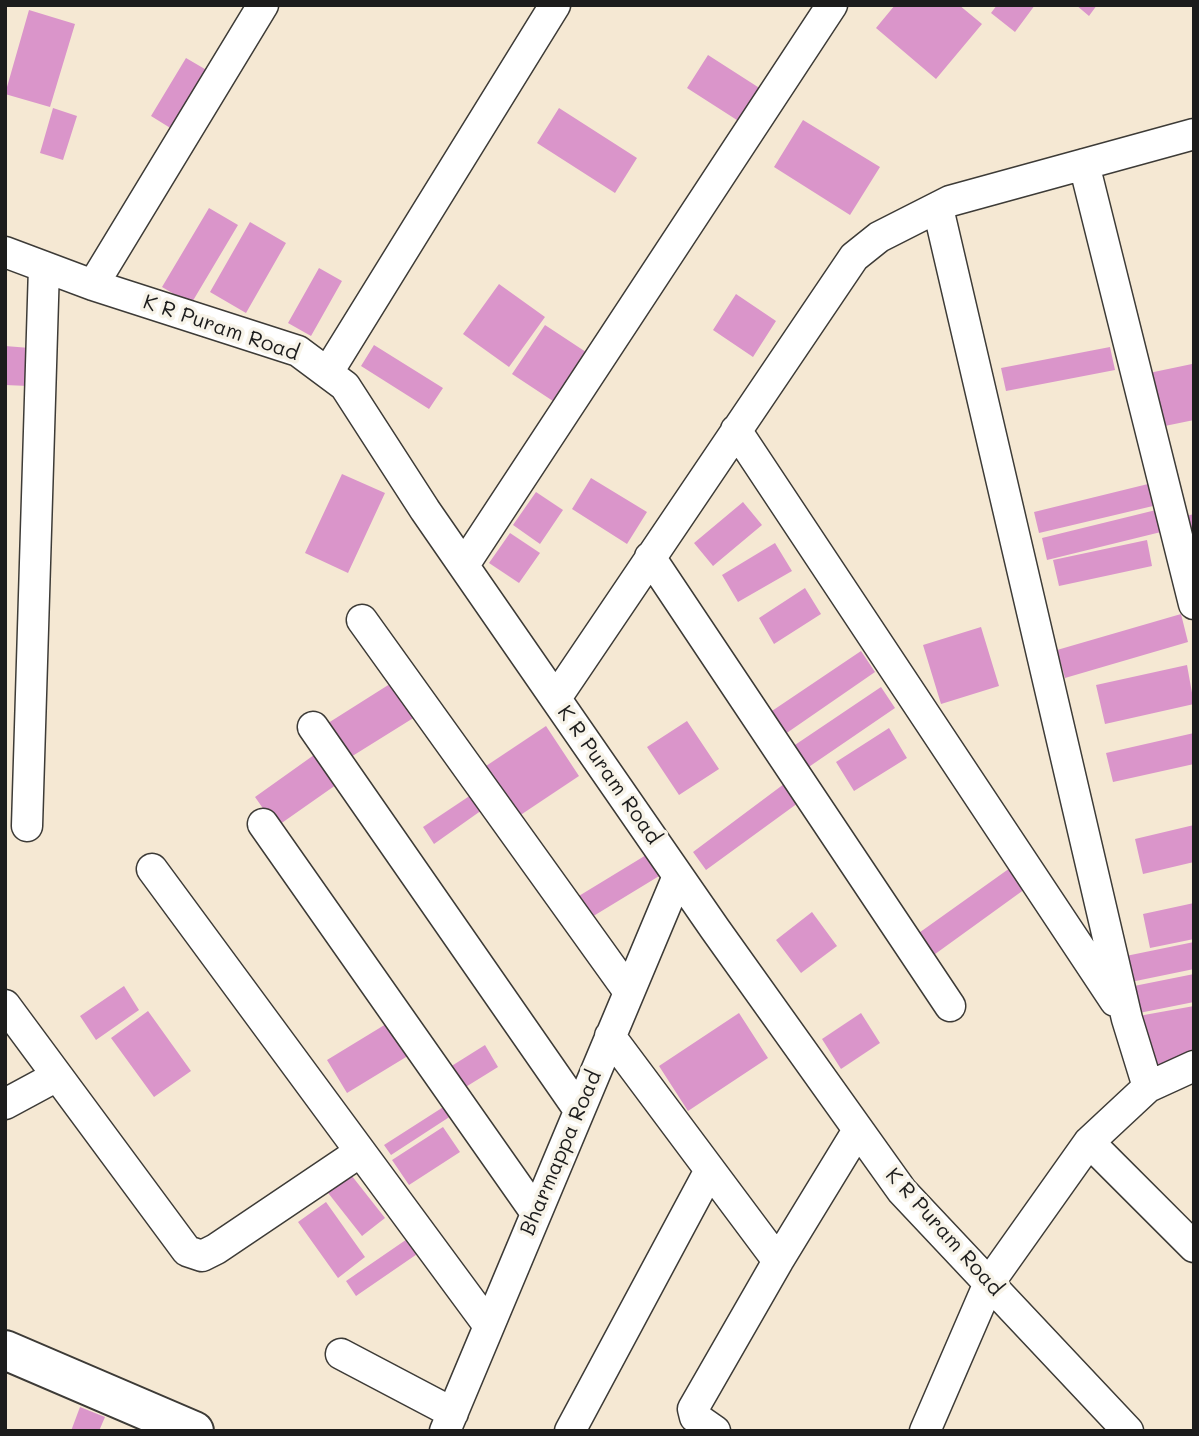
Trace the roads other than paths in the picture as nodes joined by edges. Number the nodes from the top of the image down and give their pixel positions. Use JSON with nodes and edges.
{"nodes":[{"id":1,"x":263,"y":5,"type":"edge"},
{"id":2,"x":555,"y":5,"type":"edge"},
{"id":3,"x":832,"y":5,"type":"edge"},
{"id":4,"x":1194,"y":134,"type":"edge"},
{"id":5,"x":1084,"y":164,"type":"junction"},
{"id":6,"x":938,"y":208,"type":"junction"},
{"id":7,"x":5,"y":252,"type":"edge"},
{"id":8,"x":44,"y":267,"type":"junction"},
{"id":9,"x":93,"y":285,"type":"junction"},
{"id":10,"x":328,"y":372,"type":"junction"},
{"id":11,"x":736,"y":430,"type":"junction"},
{"id":12,"x":650,"y":557,"type":"junction"},
{"id":13,"x":464,"y":565,"type":"junction"},
{"id":14,"x":1194,"y":604,"type":"edge"},
{"id":15,"x":362,"y":620,"type":"dead end"},
{"id":16,"x":556,"y":698,"type":"junction"},
{"id":17,"x":313,"y":727,"type":"dead end"},
{"id":18,"x":263,"y":824,"type":"dead end"},
{"id":19,"x":27,"y":826,"type":"dead end"},
{"id":20,"x":152,"y":869,"type":"dead end"},
{"id":21,"x":678,"y":876,"type":"junction"},
{"id":22,"x":629,"y":992,"type":"junction"},
{"id":23,"x":5,"y":1005,"type":"edge"},
{"id":24,"x":950,"y":1006,"type":"dead end"},
{"id":25,"x":1127,"y":1019,"type":"junction"},
{"id":26,"x":610,"y":1036,"type":"junction"},
{"id":27,"x":1194,"y":1066,"type":"edge"},
{"id":28,"x":57,"y":1076,"type":"junction"},
{"id":29,"x":1148,"y":1087,"type":"junction"},
{"id":30,"x":5,"y":1104,"type":"edge"},
{"id":31,"x":579,"y":1110,"type":"junction"},
{"id":32,"x":858,"y":1130,"type":"junction"},
{"id":33,"x":1089,"y":1142,"type":"junction"},
{"id":34,"x":360,"y":1152,"type":"junction"},
{"id":35,"x":710,"y":1170,"type":"junction"},
{"id":36,"x":536,"y":1213,"type":"junction"},
{"id":37,"x":1194,"y":1247,"type":"edge"},
{"id":38,"x":778,"y":1261,"type":"junction"},
{"id":39,"x":989,"y":1283,"type":"junction"},
{"id":40,"x":489,"y":1326,"type":"junction"},
{"id":41,"x":5,"y":1350,"type":"edge"},
{"id":42,"x":341,"y":1354,"type":"dead end"},
{"id":43,"x":449,"y":1422,"type":"edge"},
{"id":44,"x":194,"y":1431,"type":"edge"},
{"id":45,"x":570,"y":1431,"type":"edge"},
{"id":46,"x":715,"y":1431,"type":"edge"},
{"id":47,"x":925,"y":1431,"type":"edge"},
{"id":48,"x":1128,"y":1431,"type":"edge"}],
"edges":[{"from":1,"to":9,"type":"street"},
{"from":2,"to":10,"type":"street"},
{"from":3,"to":13,"type":"street"},
{"from":4,"to":5,"type":"street"},
{"from":5,"to":6,"type":"street"},
{"from":5,"to":14,"type":"street"},
{"from":6,"to":11,"type":"street"},
{"from":6,"to":25,"type":"street"},
{"from":7,"to":8,"type":"street","name":"K R Puram Road"},
{"from":8,"to":9,"type":"street","name":"K R Puram Road"},
{"from":8,"to":19,"type":"street"},
{"from":9,"to":10,"type":"street","name":"K R Puram Road"},
{"from":10,"to":13,"type":"street","name":"K R Puram Road"},
{"from":11,"to":12,"type":"street"},
{"from":11,"to":25,"type":"street"},
{"from":12,"to":16,"type":"street"},
{"from":12,"to":24,"type":"street"},
{"from":13,"to":16,"type":"street","name":"K R Puram Road"},
{"from":15,"to":22,"type":"street"},
{"from":16,"to":21,"type":"street","name":"K R Puram Road"},
{"from":17,"to":31,"type":"street"},
{"from":18,"to":36,"type":"street"},
{"from":20,"to":34,"type":"street"},
{"from":21,"to":22,"type":"street","name":"Bharmappa Road"},
{"from":21,"to":32,"type":"street","name":"K R Puram Road"},
{"from":22,"to":26,"type":"street","name":"Bharmappa Road"},
{"from":23,"to":28,"type":"street"},
{"from":25,"to":29,"type":"street"},
{"from":26,"to":31,"type":"street","name":"Bharmappa Road"},
{"from":26,"to":35,"type":"street"},
{"from":27,"to":29,"type":"street"},
{"from":28,"to":30,"type":"street"},
{"from":28,"to":34,"type":"street"},
{"from":29,"to":33,"type":"street"},
{"from":31,"to":36,"type":"street","name":"Bharmappa Road"},
{"from":32,"to":38,"type":"street"},
{"from":32,"to":39,"type":"street","name":"K R Puram Road"},
{"from":33,"to":37,"type":"street"},
{"from":33,"to":39,"type":"street"},
{"from":34,"to":40,"type":"street"},
{"from":35,"to":38,"type":"street"},
{"from":35,"to":45,"type":"street"},
{"from":36,"to":40,"type":"street","name":"Bharmappa Road"},
{"from":38,"to":46,"type":"street"},
{"from":39,"to":47,"type":"street"},
{"from":39,"to":48,"type":"street","name":"K R Puram Road"},
{"from":40,"to":43,"type":"street","name":"Bharmappa Road"},
{"from":41,"to":44,"type":"street"},
{"from":42,"to":43,"type":"street"}]}
